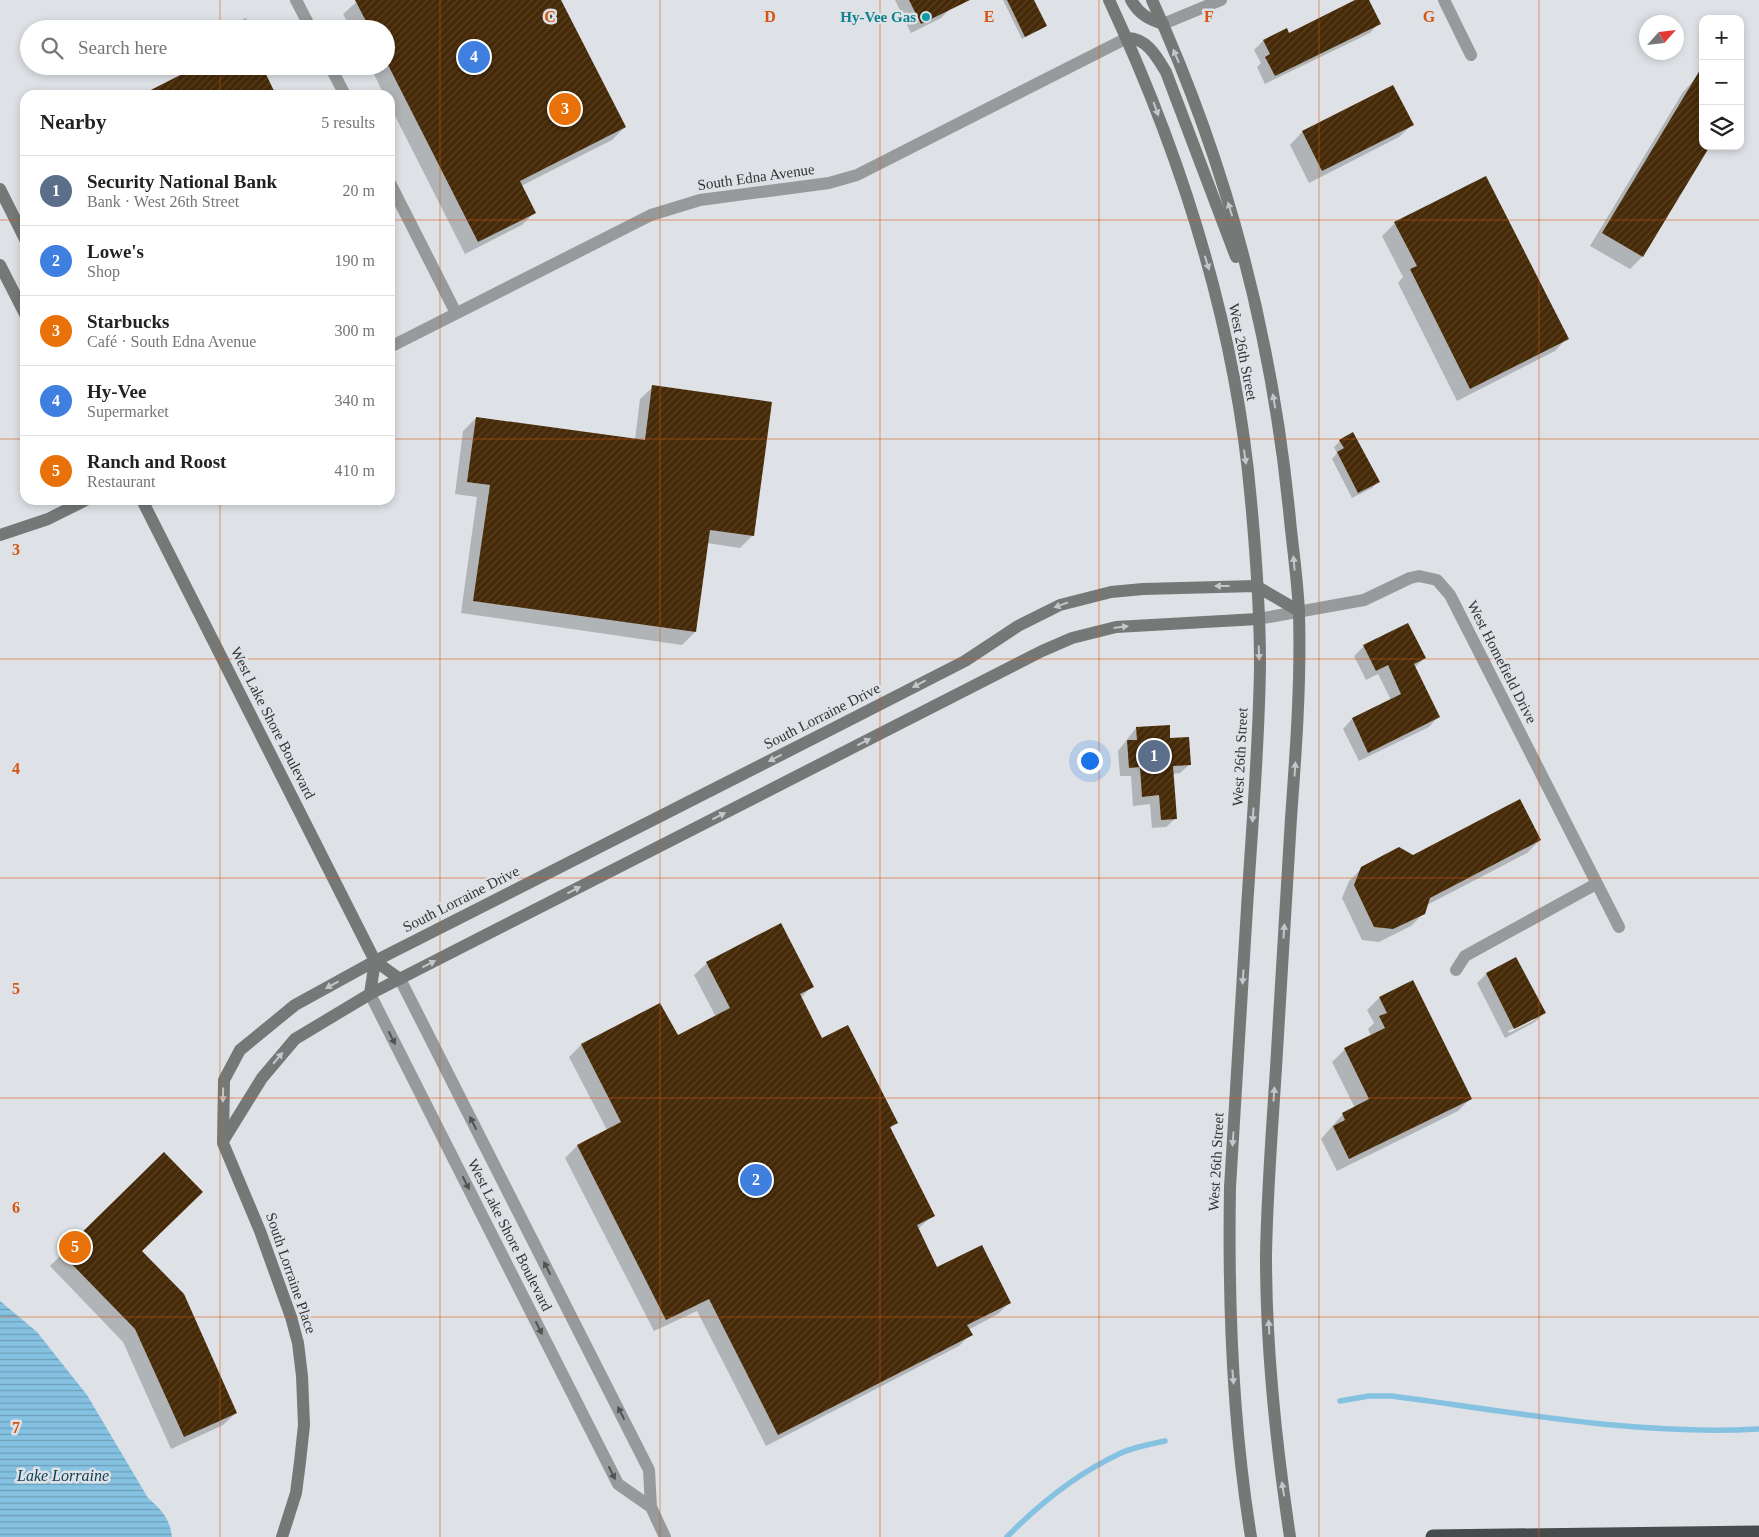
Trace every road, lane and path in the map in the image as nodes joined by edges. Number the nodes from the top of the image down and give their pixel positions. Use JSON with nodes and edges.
{"nodes":[{"id":1,"x":296,"y":0,"type":"edge"},
{"id":2,"x":1109,"y":0,"type":"edge"},
{"id":3,"x":1131,"y":0,"type":"edge"},
{"id":4,"x":1152,"y":0,"type":"edge"},
{"id":5,"x":1221,"y":0,"type":"edge"},
{"id":6,"x":1444,"y":0,"type":"edge"},
{"id":7,"x":306,"y":20,"type":"edge"},
{"id":8,"x":1163,"y":24,"type":"junction"},
{"id":9,"x":1127,"y":38,"type":"junction"},
{"id":10,"x":1471,"y":55,"type":"dead end"},
{"id":11,"x":335,"y":75,"type":"edge"},
{"id":12,"x":342,"y":90,"type":"edge"},
{"id":13,"x":0,"y":189,"type":"edge"},
{"id":14,"x":395,"y":193,"type":"edge"},
{"id":15,"x":20,"y":229,"type":"edge"},
{"id":16,"x":0,"y":265,"type":"edge"},
{"id":17,"x":20,"y":304,"type":"edge"},
{"id":18,"x":1255,"y":306,"type":"junction"},
{"id":19,"x":456,"y":313,"type":"junction"},
{"id":20,"x":395,"y":344,"type":"edge"},
{"id":21,"x":76,"y":505,"type":"edge"},
{"id":22,"x":145,"y":505,"type":"edge"},
{"id":23,"x":0,"y":535,"type":"edge"},
{"id":24,"x":1256,"y":586,"type":"junction"},
{"id":25,"x":1299,"y":611,"type":"junction"},
{"id":26,"x":1258,"y":619,"type":"junction"},
{"id":27,"x":1596,"y":884,"type":"junction"},
{"id":28,"x":1619,"y":927,"type":"dead end"},
{"id":29,"x":375,"y":961,"type":"junction"},
{"id":30,"x":1456,"y":970,"type":"dead end"},
{"id":31,"x":400,"y":979,"type":"junction"},
{"id":32,"x":370,"y":994,"type":"junction"},
{"id":33,"x":222,"y":1143,"type":"junction"},
{"id":34,"x":651,"y":1507,"type":"junction"},
{"id":35,"x":1759,"y":1533,"type":"edge"},
{"id":36,"x":282,"y":1537,"type":"edge"},
{"id":37,"x":665,"y":1537,"type":"edge"},
{"id":38,"x":1251,"y":1537,"type":"edge"},
{"id":39,"x":1290,"y":1537,"type":"edge"},
{"id":40,"x":1433,"y":1537,"type":"edge"}],
"edges":[{"from":1,"to":7,"type":"street"},
{"from":2,"to":9,"type":"street","name":"West 26th Street"},
{"from":3,"to":8,"type":"street"},
{"from":4,"to":8,"type":"street","name":"West 26th Street"},
{"from":5,"to":8,"type":"street"},
{"from":6,"to":10,"type":"street"},
{"from":18,"to":8,"type":"street","name":"West 26th Street","one_way":true},
{"from":9,"to":18,"type":"street"},
{"from":9,"to":19,"type":"street","name":"South Edna Avenue"},
{"from":9,"to":24,"type":"street","name":"West 26th Street","one_way":true},
{"from":11,"to":12,"type":"street"},
{"from":13,"to":15,"type":"street"},
{"from":14,"to":19,"type":"street"},
{"from":16,"to":17,"type":"street"},
{"from":25,"to":18,"type":"street","name":"West 26th Street","one_way":true},
{"from":19,"to":20,"type":"street","name":"South Edna Avenue"},
{"from":21,"to":23,"type":"street"},
{"from":22,"to":29,"type":"street","name":"West Lake Shore Boulevard"},
{"from":24,"to":25,"type":"street"},
{"from":24,"to":26,"type":"street","name":"West 26th Street"},
{"from":24,"to":29,"type":"street","name":"South Lorraine Drive","one_way":true},
{"from":25,"to":26,"type":"street","name":"West Homefield Drive"},
{"from":25,"to":27,"type":"street","name":"West Homefield Drive"},
{"from":39,"to":25,"type":"street","name":"West 26th Street","one_way":true},
{"from":31,"to":26,"type":"street","one_way":true},
{"from":26,"to":38,"type":"street","name":"West 26th Street","one_way":true},
{"from":27,"to":28,"type":"street","name":"West Homefield Drive"},
{"from":27,"to":30,"type":"street"},
{"from":29,"to":31,"type":"street","name":"West Lake Shore Boulevard"},
{"from":29,"to":32,"type":"street"},
{"from":29,"to":33,"type":"street","name":"South Lorraine Place","one_way":true},
{"from":31,"to":32,"type":"street"},
{"from":34,"to":31,"type":"street","name":"West Lake Shore Boulevard","one_way":true},
{"from":33,"to":32,"type":"street","one_way":true},
{"from":32,"to":34,"type":"street","name":"West Lake Shore Boulevard","one_way":true},
{"from":33,"to":36,"type":"street","name":"South Lorraine Place"},
{"from":34,"to":37,"type":"street","name":"West Lake Shore Boulevard"},
{"from":35,"to":40,"type":"highway"}]}
